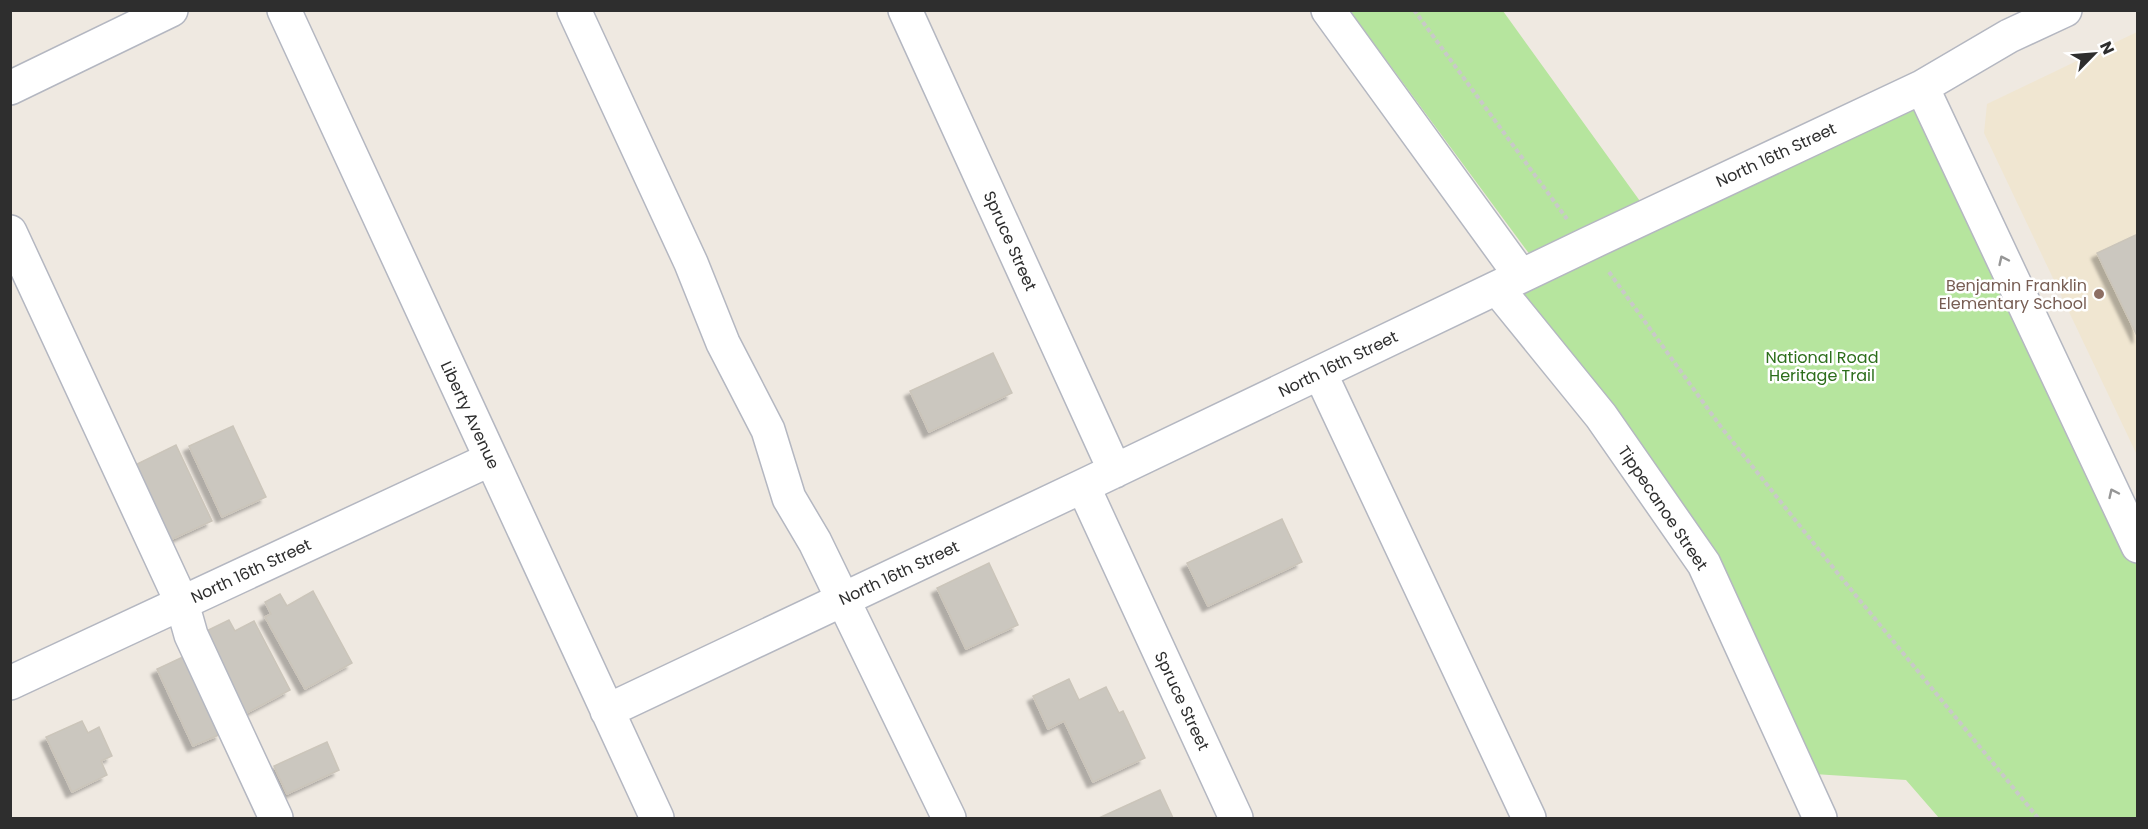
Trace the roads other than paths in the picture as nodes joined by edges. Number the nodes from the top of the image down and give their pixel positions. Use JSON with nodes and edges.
{"nodes":[{"id":1,"x":171,"y":10,"type":"edge"},
{"id":2,"x":284,"y":10,"type":"edge"},
{"id":3,"x":574,"y":10,"type":"edge"},
{"id":4,"x":905,"y":10,"type":"edge"},
{"id":5,"x":1328,"y":10,"type":"edge"},
{"id":6,"x":2048,"y":14,"type":"edge"},
{"id":7,"x":1922,"y":87,"type":"junction"},
{"id":8,"x":10,"y":88,"type":"edge"},
{"id":9,"x":10,"y":232,"type":"edge"},
{"id":10,"x":1509,"y":282,"type":"junction"},
{"id":11,"x":1320,"y":373,"type":"junction"},
{"id":12,"x":491,"y":459,"type":"junction"},
{"id":13,"x":1115,"y":471,"type":"junction"},
{"id":14,"x":1083,"y":486,"type":"junction"},
{"id":15,"x":2138,"y":546,"type":"edge"},
{"id":16,"x":842,"y":600,"type":"junction"},
{"id":17,"x":182,"y":603,"type":"junction"},
{"id":18,"x":10,"y":683,"type":"edge"},
{"id":19,"x":607,"y":711,"type":"junction"},
{"id":20,"x":276,"y":819,"type":"edge"},
{"id":21,"x":657,"y":819,"type":"edge"},
{"id":22,"x":949,"y":819,"type":"edge"},
{"id":23,"x":1236,"y":819,"type":"edge"},
{"id":24,"x":1529,"y":819,"type":"edge"},
{"id":25,"x":1820,"y":819,"type":"edge"}],
"edges":[{"from":1,"to":8,"type":"street"},
{"from":2,"to":12,"type":"street","name":"Liberty Avenue"},
{"from":3,"to":16,"type":"street"},
{"from":4,"to":13,"type":"street","name":"Spruce Street"},
{"from":5,"to":10,"type":"street","name":"Tippecanoe Street"},
{"from":6,"to":7,"type":"street","name":"North 16th Street"},
{"from":7,"to":10,"type":"street","name":"North 16th Street"},
{"from":15,"to":7,"type":"street","one_way":true},
{"from":9,"to":17,"type":"street"},
{"from":10,"to":11,"type":"street","name":"North 16th Street"},
{"from":10,"to":25,"type":"street","name":"Tippecanoe Street"},
{"from":11,"to":13,"type":"street","name":"North 16th Street"},
{"from":11,"to":24,"type":"street"},
{"from":12,"to":17,"type":"street","name":"North 16th Street"},
{"from":12,"to":19,"type":"street","name":"Liberty Avenue"},
{"from":13,"to":14,"type":"street","name":"North 16th Street"},
{"from":14,"to":16,"type":"street","name":"North 16th Street"},
{"from":14,"to":23,"type":"street","name":"Spruce Street"},
{"from":16,"to":19,"type":"street","name":"North 16th Street"},
{"from":16,"to":22,"type":"street"},
{"from":17,"to":18,"type":"street","name":"North 16th Street"},
{"from":17,"to":20,"type":"street"},
{"from":19,"to":21,"type":"street","name":"Liberty Avenue"}]}
